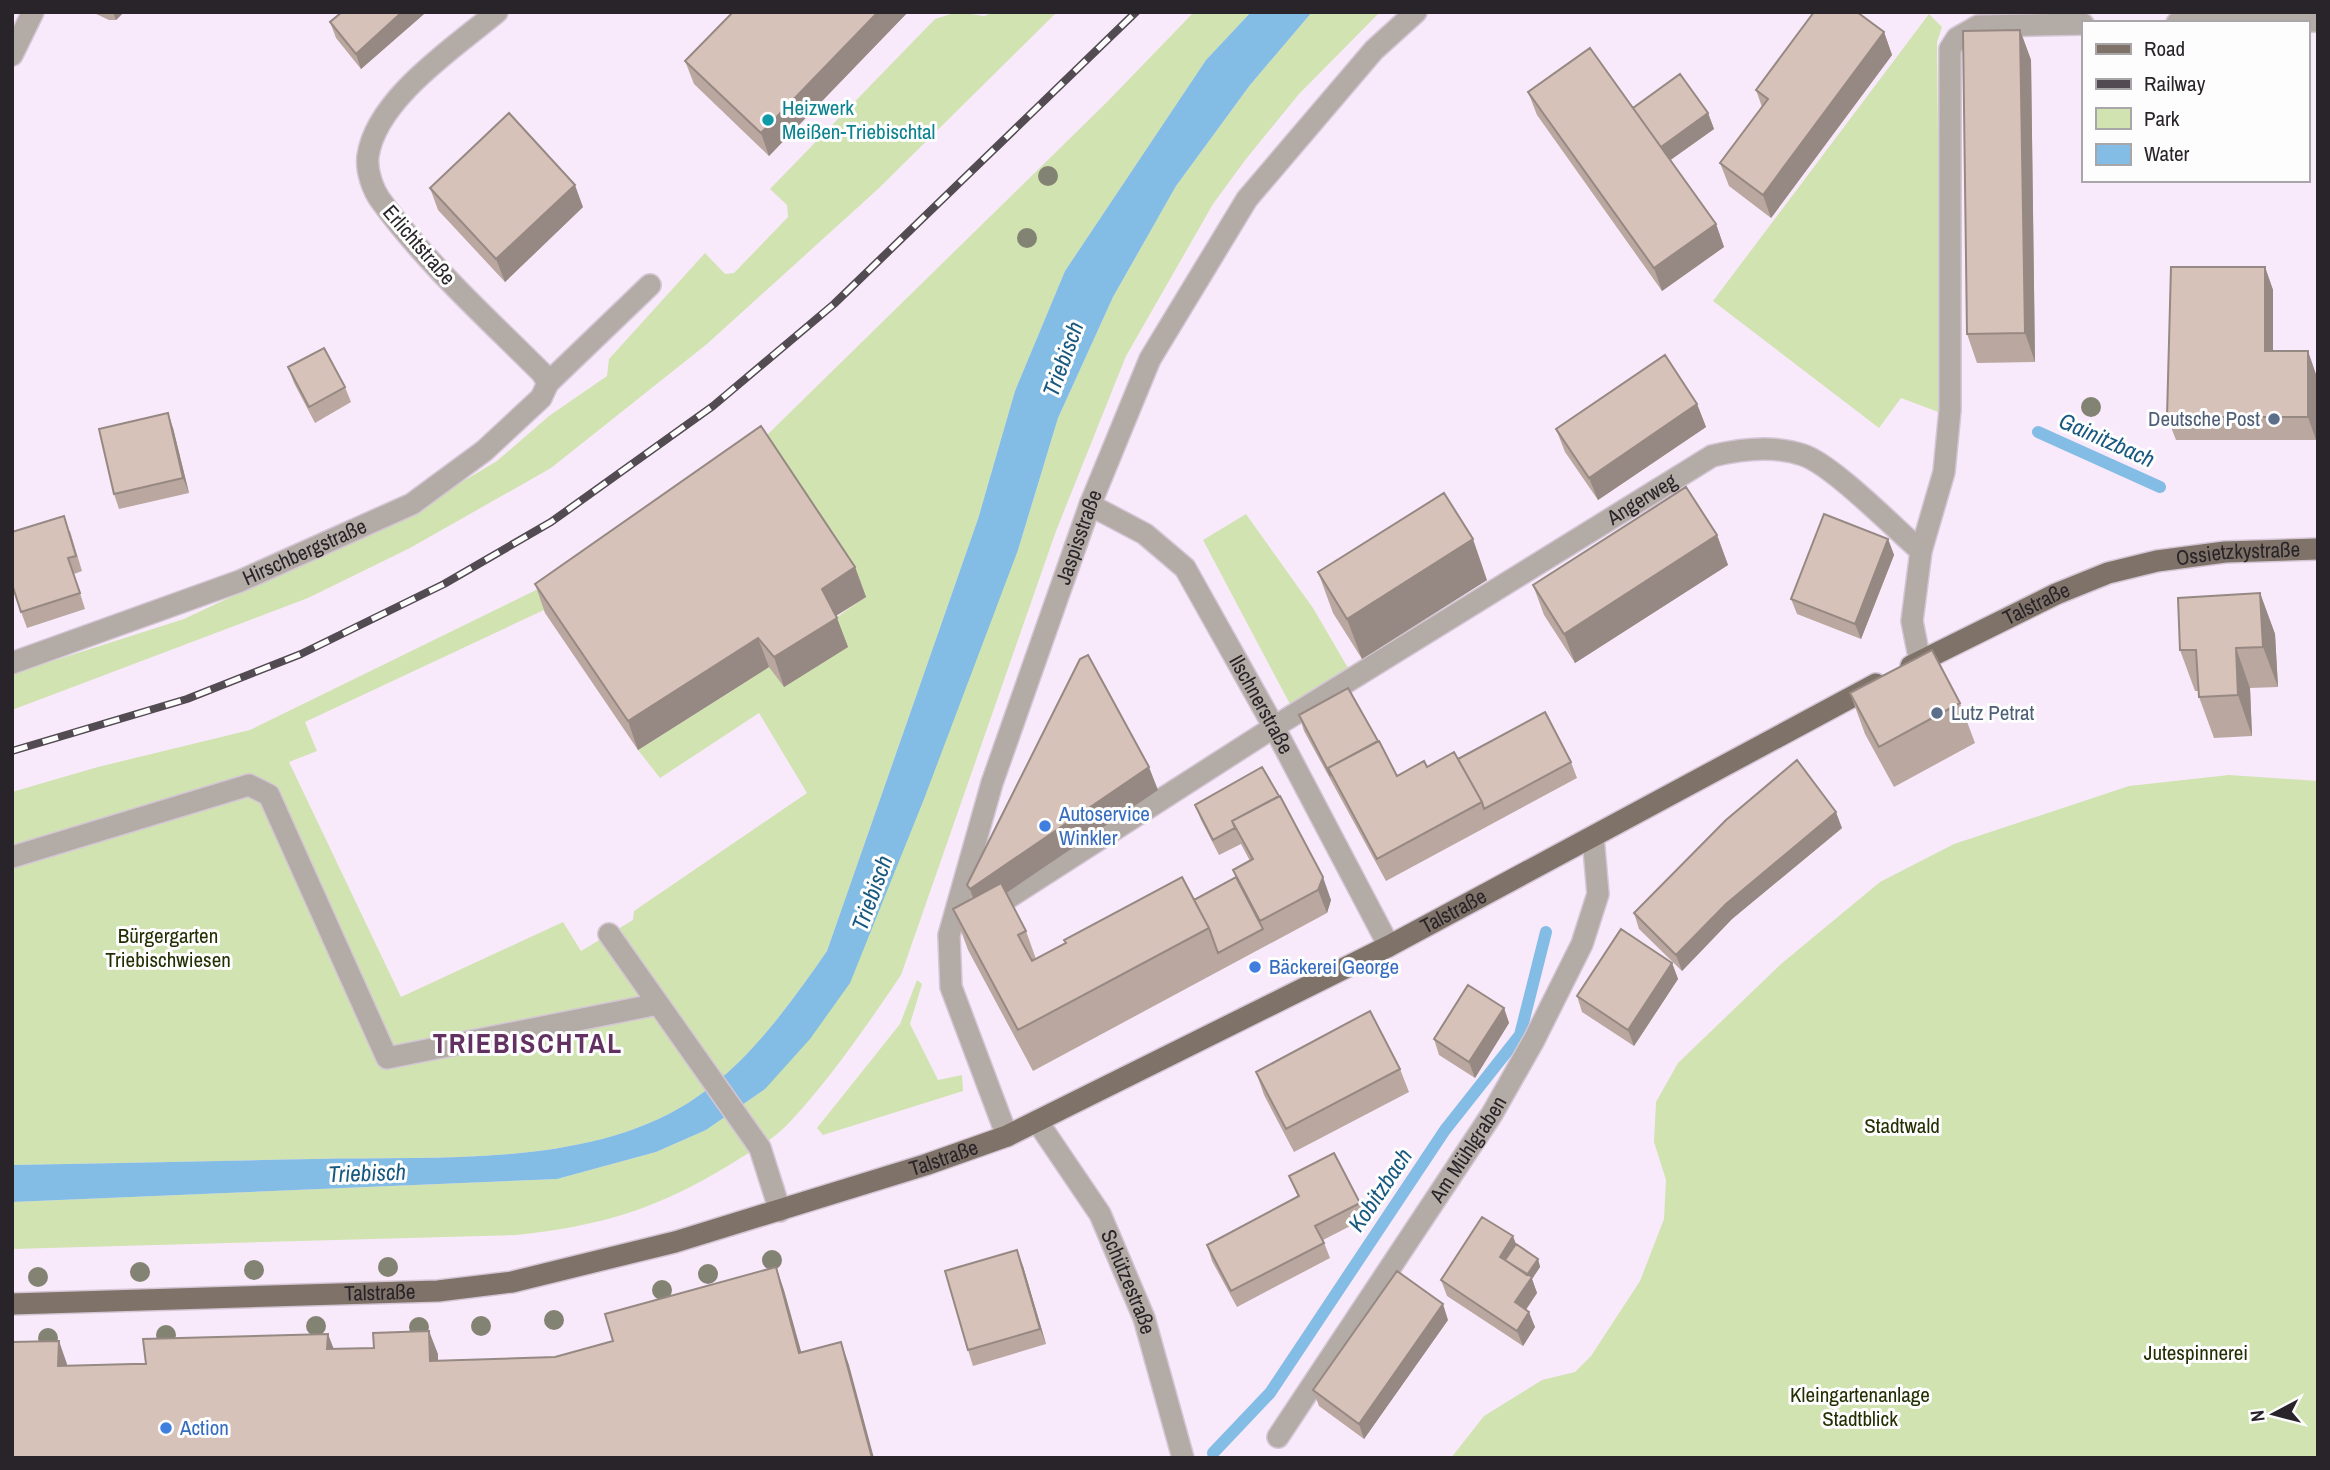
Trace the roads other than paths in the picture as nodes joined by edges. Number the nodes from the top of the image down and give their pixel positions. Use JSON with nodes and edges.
{"nodes":[{"id":1,"x":33,"y":12,"type":"edge"},
{"id":2,"x":497,"y":12,"type":"edge"},
{"id":3,"x":1416,"y":12,"type":"edge"},
{"id":4,"x":2082,"y":24,"type":"edge"},
{"id":5,"x":12,"y":55,"type":"edge"},
{"id":6,"x":650,"y":285,"type":"dead end"},
{"id":7,"x":545,"y":378,"type":"junction"},
{"id":8,"x":1090,"y":505,"type":"junction"},
{"id":9,"x":2318,"y":549,"type":"edge"},
{"id":10,"x":1921,"y":551,"type":"junction"},
{"id":11,"x":2157,"y":561,"type":"joint"},
{"id":12,"x":1920,"y":662,"type":"junction"},
{"id":13,"x":12,"y":663,"type":"edge"},
{"id":14,"x":1274,"y":727,"type":"junction"},
{"id":15,"x":1593,"y":837,"type":"junction"},
{"id":16,"x":12,"y":857,"type":"edge"},
{"id":17,"x":609,"y":934,"type":"dead end"},
{"id":18,"x":949,"y":936,"type":"junction"},
{"id":19,"x":1389,"y":946,"type":"junction"},
{"id":20,"x":658,"y":1004,"type":"junction"},
{"id":21,"x":1037,"y":1121,"type":"junction"},
{"id":22,"x":1007,"y":1136,"type":"junction"},
{"id":23,"x":780,"y":1211,"type":"junction"},
{"id":24,"x":12,"y":1304,"type":"edge"},
{"id":25,"x":1278,"y":1437,"type":"dead end"},
{"id":26,"x":1183,"y":1458,"type":"edge"}],
"edges":[{"from":1,"to":5,"type":"street"},
{"from":2,"to":7,"type":"street","name":"Erlichtstraße"},
{"from":3,"to":8,"type":"street","name":"Jaspisstraße"},
{"from":4,"to":10,"type":"street"},
{"from":6,"to":7,"type":"street","name":"Hirschbergstraße"},
{"from":7,"to":13,"type":"street","name":"Hirschbergstraße"},
{"from":8,"to":14,"type":"street","name":"Ilschnerstraße"},
{"from":8,"to":18,"type":"street","name":"Jaspisstraße"},
{"from":9,"to":11,"type":"main road","name":"Ossietzkystraße"},
{"from":10,"to":12,"type":"street"},
{"from":10,"to":14,"type":"street","name":"Angerweg"},
{"from":11,"to":12,"type":"main road","name":"Talstraße"},
{"from":12,"to":15,"type":"main road","name":"Talstraße"},
{"from":14,"to":18,"type":"street","name":"Angerweg"},
{"from":14,"to":19,"type":"street","name":"Ilschnerstraße"},
{"from":15,"to":19,"type":"main road","name":"Talstraße"},
{"from":15,"to":25,"type":"street","name":"Am Mühlgraben"},
{"from":16,"to":20,"type":"street"},
{"from":17,"to":20,"type":"street"},
{"from":18,"to":22,"type":"street","name":"Jaspisstraße"},
{"from":19,"to":21,"type":"main road","name":"Talstraße"},
{"from":20,"to":23,"type":"street"},
{"from":21,"to":22,"type":"main road","name":"Talstraße"},
{"from":21,"to":26,"type":"street","name":"Schützestraße"},
{"from":22,"to":23,"type":"main road","name":"Talstraße"},
{"from":23,"to":24,"type":"main road","name":"Talstraße"}]}
